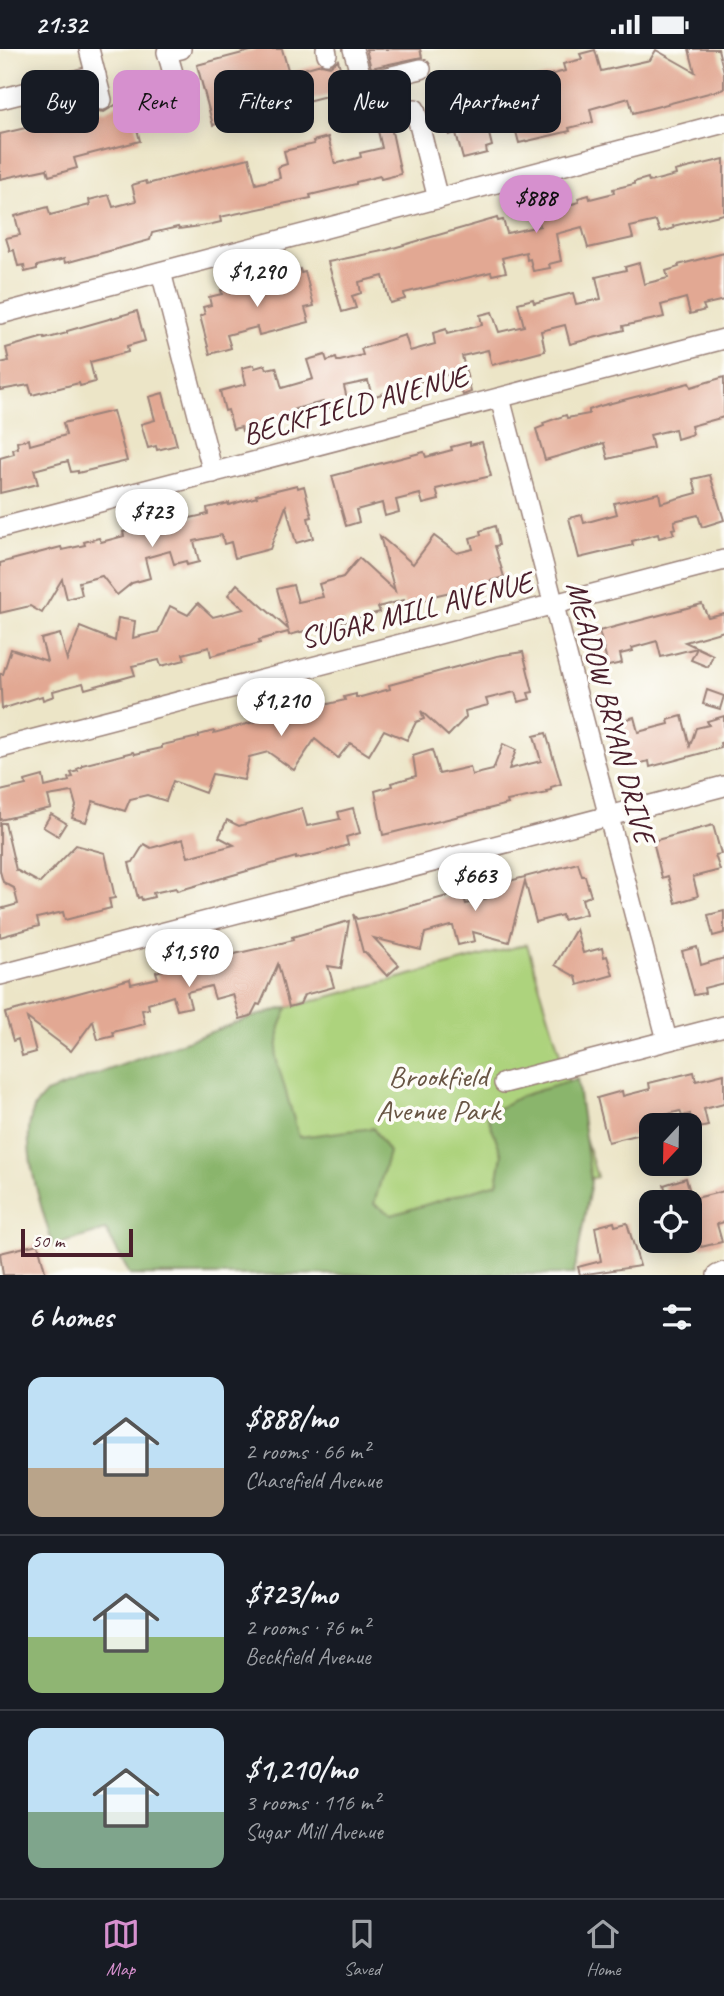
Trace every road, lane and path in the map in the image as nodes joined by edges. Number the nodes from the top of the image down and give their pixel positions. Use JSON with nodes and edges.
{"nodes":[{"id":1,"x":89,"y":49,"type":"edge"},
{"id":2,"x":181,"y":49,"type":"edge"},
{"id":3,"x":354,"y":49,"type":"edge"},
{"id":4,"x":421,"y":69,"type":"dead end"},
{"id":5,"x":95,"y":70,"type":"edge"},
{"id":6,"x":172,"y":70,"type":"edge"},
{"id":7,"x":99,"y":88,"type":"edge"},
{"id":8,"x":21,"y":94,"type":"edge"},
{"id":9,"x":0,"y":99,"type":"edge"},
{"id":10,"x":102,"y":100,"type":"dead end"},
{"id":11,"x":415,"y":110,"type":"dead end"},
{"id":12,"x":724,"y":124,"type":"edge"},
{"id":13,"x":438,"y":199,"type":"junction"},
{"id":14,"x":161,"y":272,"type":"junction"},
{"id":15,"x":0,"y":314,"type":"edge"},
{"id":16,"x":724,"y":339,"type":"edge"},
{"id":17,"x":499,"y":398,"type":"junction"},
{"id":18,"x":213,"y":473,"type":"junction"},
{"id":19,"x":0,"y":528,"type":"edge"},
{"id":20,"x":724,"y":560,"type":"edge"},
{"id":21,"x":553,"y":606,"type":"junction"},
{"id":22,"x":0,"y":748,"type":"edge"},
{"id":23,"x":724,"y":786,"type":"edge"},
{"id":24,"x":607,"y":816,"type":"junction"},
{"id":25,"x":0,"y":975,"type":"edge"},
{"id":26,"x":724,"y":1026,"type":"edge"},
{"id":27,"x":667,"y":1040,"type":"junction"},
{"id":28,"x":504,"y":1083,"type":"dead end"},
{"id":29,"x":724,"y":1272,"type":"edge"},
{"id":30,"x":717,"y":1275,"type":"edge"}],
"edges":[{"from":1,"to":5,"type":"street"},
{"from":2,"to":6,"type":"street"},
{"from":3,"to":4,"type":"street"},
{"from":7,"to":10,"type":"street"},
{"from":8,"to":9,"type":"street"},
{"from":11,"to":13,"type":"street"},
{"from":12,"to":13,"type":"street"},
{"from":13,"to":14,"type":"street"},
{"from":14,"to":15,"type":"street"},
{"from":14,"to":18,"type":"street"},
{"from":16,"to":17,"type":"street","name":"BECKFIELD AVENUE"},
{"from":17,"to":18,"type":"street","name":"BECKFIELD AVENUE"},
{"from":17,"to":21,"type":"street","name":"MEADOW BRYAN DRIVE"},
{"from":18,"to":19,"type":"street","name":"BECKFIELD AVENUE"},
{"from":20,"to":21,"type":"street","name":"SUGAR MILL AVENUE"},
{"from":21,"to":22,"type":"street","name":"SUGAR MILL AVENUE"},
{"from":21,"to":24,"type":"street","name":"MEADOW BRYAN DRIVE"},
{"from":23,"to":24,"type":"street"},
{"from":24,"to":25,"type":"street"},
{"from":24,"to":27,"type":"street","name":"MEADOW BRYAN DRIVE"},
{"from":26,"to":27,"type":"street"},
{"from":27,"to":28,"type":"street"},
{"from":29,"to":30,"type":"street"}]}
